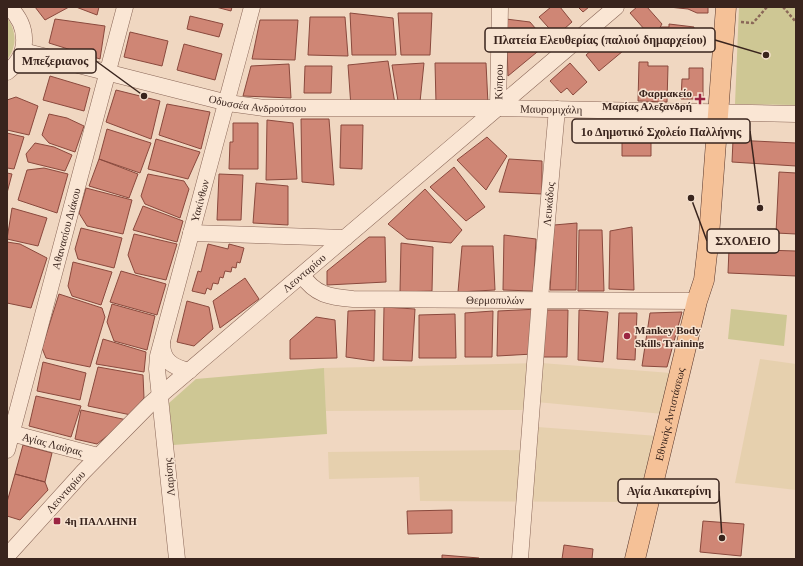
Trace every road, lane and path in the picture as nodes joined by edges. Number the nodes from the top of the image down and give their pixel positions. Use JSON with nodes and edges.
{"nodes":[{"id":1,"x":9,"y":7,"type":"edge"},
{"id":2,"x":125,"y":7,"type":"edge"},
{"id":3,"x":252,"y":7,"type":"edge"},
{"id":4,"x":500,"y":7,"type":"edge"},
{"id":5,"x":616,"y":7,"type":"edge"},
{"id":6,"x":767,"y":7,"type":"edge"},
{"id":7,"x":783,"y":7,"type":"edge"},
{"id":8,"x":725,"y":14,"type":"edge"},
{"id":9,"x":796,"y":22,"type":"edge"},
{"id":10,"x":23,"y":51,"type":"junction"},
{"id":11,"x":7,"y":72,"type":"edge"},
{"id":12,"x":107,"y":73,"type":"junction"},
{"id":13,"x":228,"y":103,"type":"junction"},
{"id":14,"x":474,"y":108,"type":"junction"},
{"id":15,"x":498,"y":108,"type":"junction"},
{"id":16,"x":557,"y":109,"type":"junction"},
{"id":17,"x":718,"y":112,"type":"junction"},
{"id":18,"x":796,"y":114,"type":"edge"},
{"id":19,"x":481,"y":122,"type":"junction"},
{"id":20,"x":191,"y":233,"type":"junction"},
{"id":21,"x":345,"y":238,"type":"junction"},
{"id":22,"x":302,"y":275,"type":"junction"},
{"id":23,"x":540,"y":299,"type":"junction"},
{"id":24,"x":697,"y":301,"type":"junction"},
{"id":25,"x":162,"y":343,"type":"junction"},
{"id":26,"x":190,"y":371,"type":"junction"},
{"id":27,"x":160,"y":396,"type":"junction"},
{"id":28,"x":9,"y":432,"type":"edge"},
{"id":29,"x":7,"y":450,"type":"edge"},
{"id":30,"x":98,"y":456,"type":"junction"},
{"id":31,"x":7,"y":556,"type":"edge"},
{"id":32,"x":177,"y":559,"type":"edge"},
{"id":33,"x":520,"y":559,"type":"edge"},
{"id":34,"x":635,"y":559,"type":"edge"}],
"edges":[{"from":1,"to":10,"type":"street"},
{"from":2,"to":12,"type":"street","name":"Αθανασίου Διάκου"},
{"from":3,"to":13,"type":"street","name":"Υακίνθων"},
{"from":4,"to":15,"type":"street","name":"Κύπρου"},
{"from":5,"to":15,"type":"street","name":"Λεονταρίου"},
{"from":6,"to":8,"type":"path"},
{"from":7,"to":9,"type":"path"},
{"from":8,"to":17,"type":"main road","name":"Εθνικής Αντιστάσεως"},
{"from":10,"to":11,"type":"street"},
{"from":10,"to":12,"type":"street","name":"Οδυσσέα Ανδρούτσου"},
{"from":12,"to":13,"type":"street","name":"Οδυσσέα Ανδρούτσου"},
{"from":12,"to":28,"type":"street","name":"Αθανασίου Διάκου"},
{"from":13,"to":14,"type":"street","name":"Οδυσσέα Ανδρούτσου"},
{"from":13,"to":20,"type":"street","name":"Υακίνθων"},
{"from":14,"to":15,"type":"street","name":"Οδυσσέα Ανδρούτσου"},
{"from":14,"to":19,"type":"street"},
{"from":15,"to":16,"type":"street","name":"Μαυρομιχάλη"},
{"from":15,"to":19,"type":"street","name":"Λεονταρίου"},
{"from":16,"to":17,"type":"street","name":"Μαυρομιχάλη"},
{"from":16,"to":23,"type":"street","name":"Λευκάδος"},
{"from":17,"to":18,"type":"street","name":"Μαυρομιχάλη"},
{"from":17,"to":24,"type":"main road","name":"Εθνικής Αντιστάσεως"},
{"from":19,"to":21,"type":"street","name":"Λεονταρίου"},
{"from":20,"to":21,"type":"street"},
{"from":20,"to":25,"type":"street","name":"Υακίνθων"},
{"from":21,"to":22,"type":"street","name":"Λεονταρίου"},
{"from":22,"to":23,"type":"street","name":"Θερμοπυλών"},
{"from":22,"to":26,"type":"street","name":"Λεονταρίου"},
{"from":23,"to":24,"type":"street","name":"Θερμοπυλών"},
{"from":23,"to":33,"type":"street","name":"Λευκάδος"},
{"from":24,"to":34,"type":"main road","name":"Εθνικής Αντιστάσεως"},
{"from":25,"to":26,"type":"street"},
{"from":25,"to":27,"type":"street","name":"Υακίνθων"},
{"from":26,"to":27,"type":"street","name":"Λεονταρίου"},
{"from":27,"to":30,"type":"street","name":"Λεονταρίου"},
{"from":27,"to":32,"type":"street","name":"Λαρίσης"},
{"from":28,"to":29,"type":"street","name":"Αθανασίου Διάκου"},
{"from":28,"to":30,"type":"street","name":"Αγίας Λαύρας"},
{"from":30,"to":31,"type":"street","name":"Λεονταρίου"}]}
